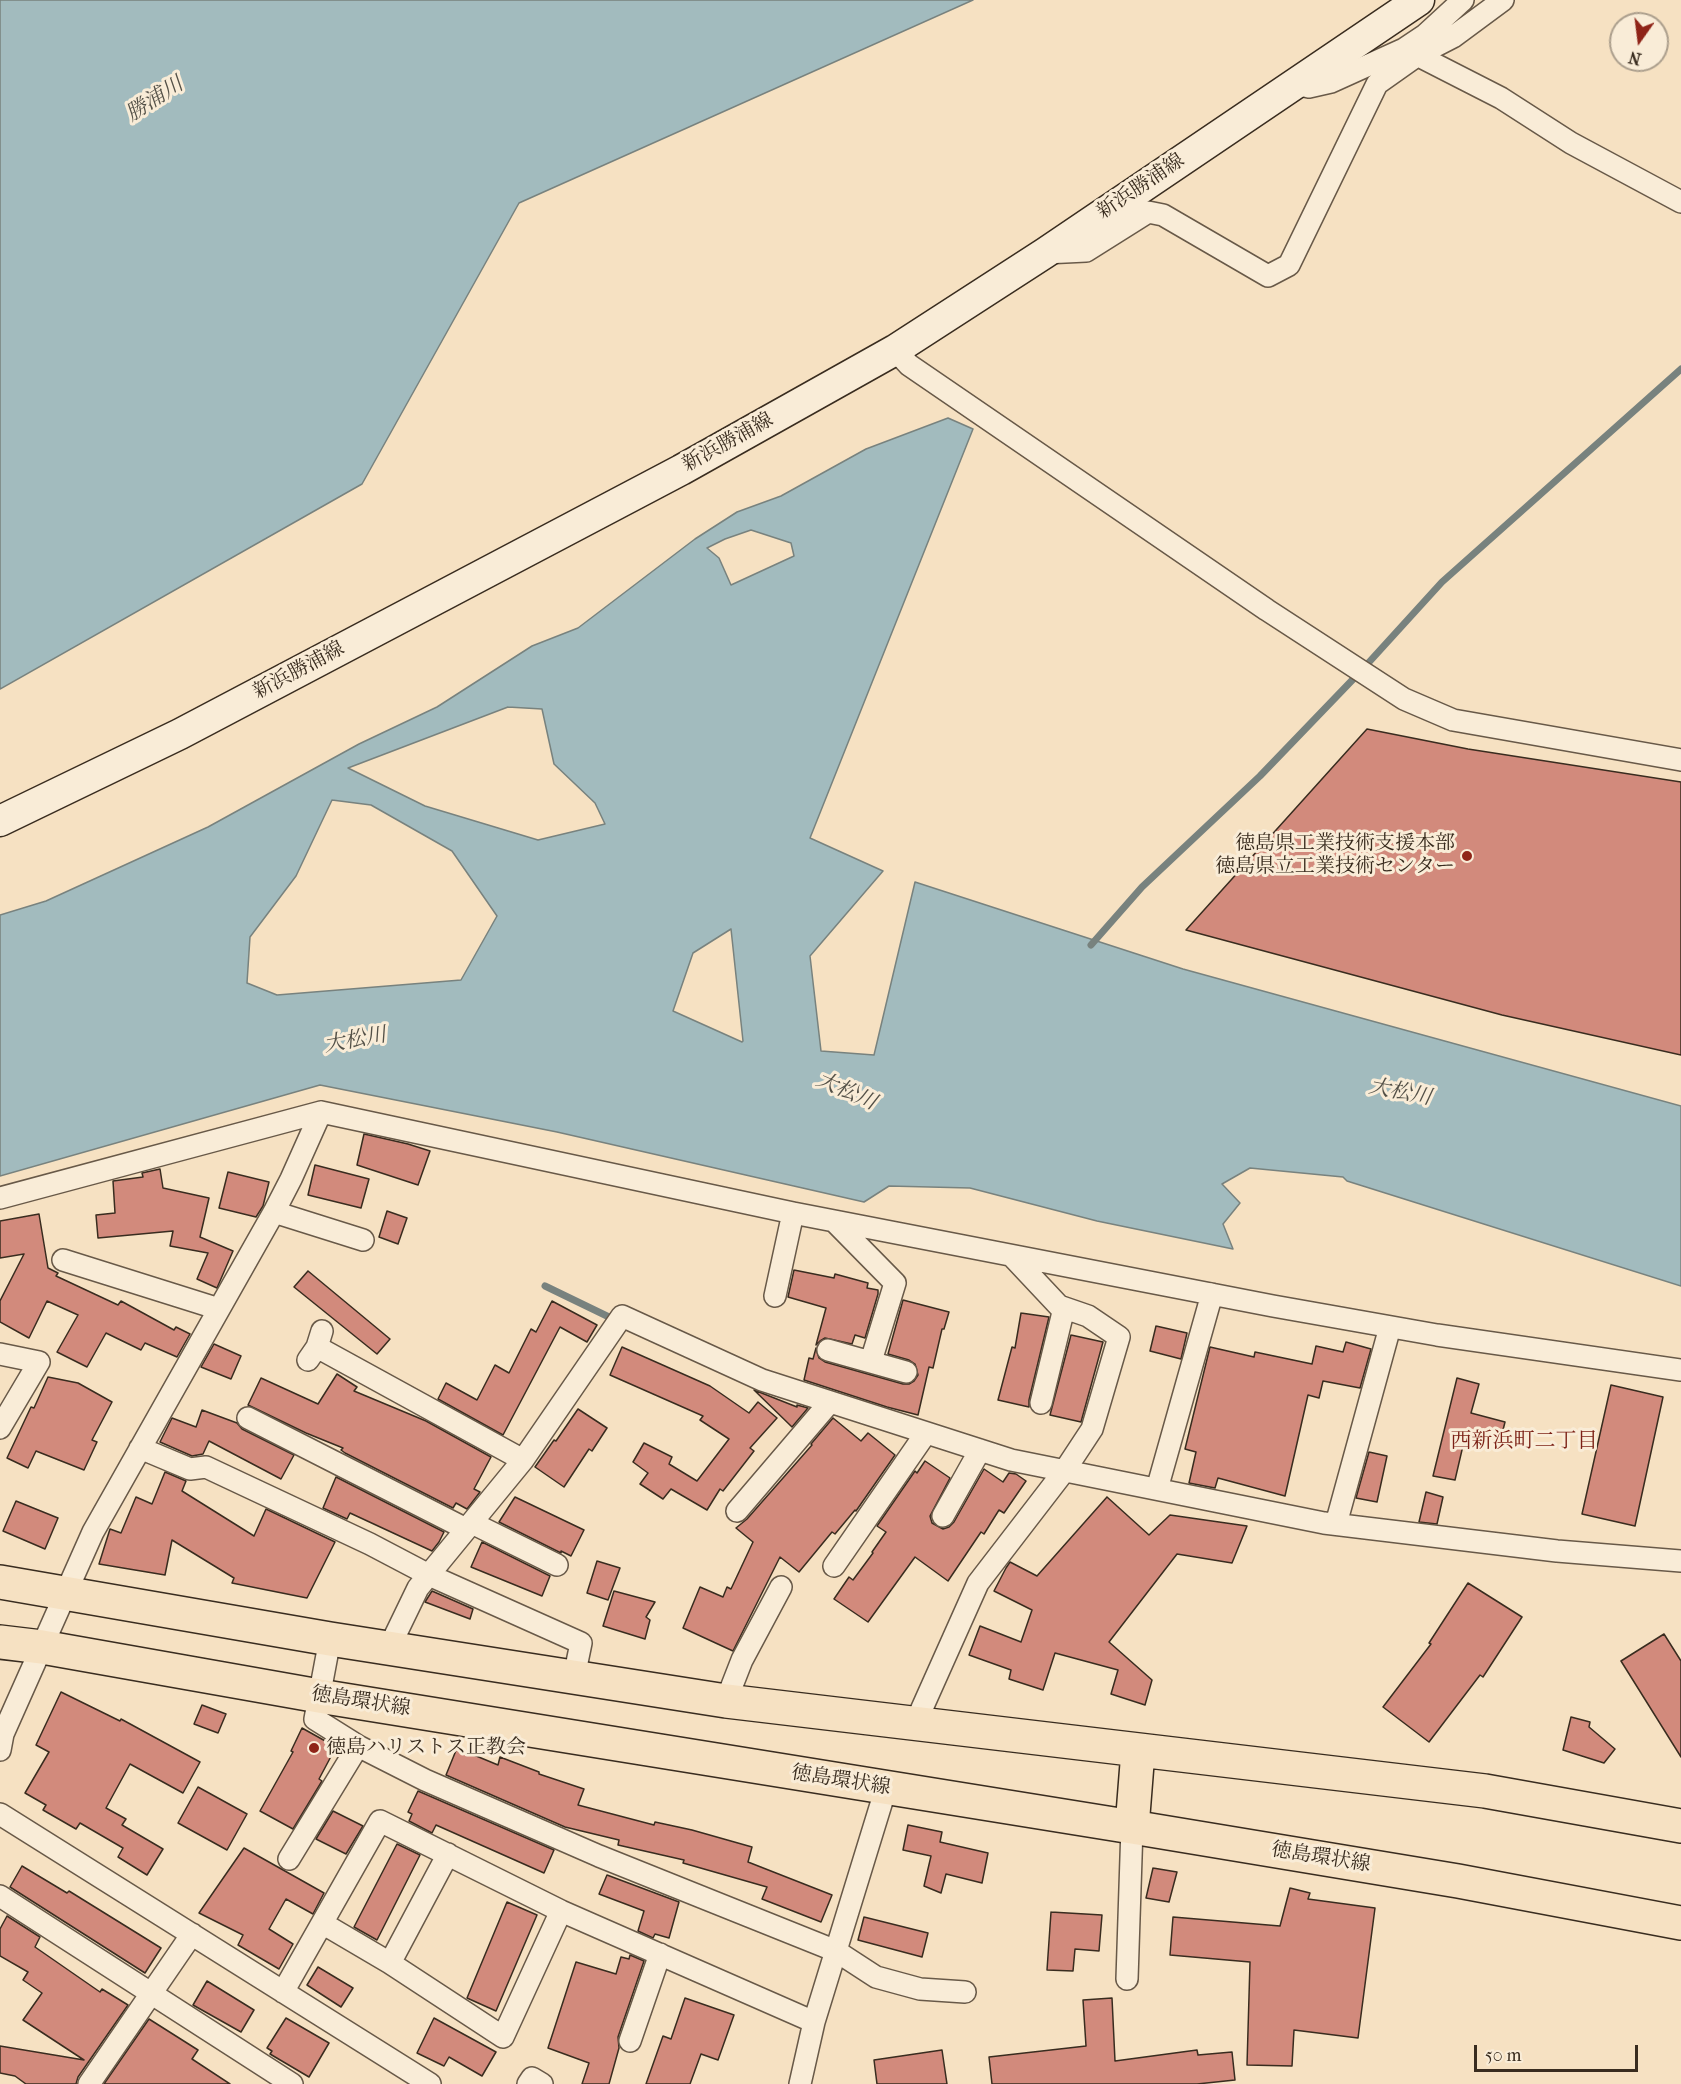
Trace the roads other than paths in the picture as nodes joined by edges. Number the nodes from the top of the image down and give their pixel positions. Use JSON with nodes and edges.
{"nodes":[{"id":1,"x":1419,"y":0,"type":"edge"},
{"id":2,"x":1463,"y":0,"type":"edge"},
{"id":3,"x":1503,"y":0,"type":"edge"},
{"id":4,"x":1411,"y":52,"type":"junction"},
{"id":5,"x":1296,"y":84,"type":"junction"},
{"id":6,"x":1681,"y":202,"type":"edge"},
{"id":7,"x":1045,"y":253,"type":"junction"},
{"id":8,"x":895,"y":350,"type":"junction"},
{"id":9,"x":1681,"y":760,"type":"edge"},
{"id":10,"x":0,"y":821,"type":"edge"},
{"id":11,"x":321,"y":1112,"type":"junction"},
{"id":12,"x":0,"y":1198,"type":"edge"},
{"id":13,"x":274,"y":1212,"type":"junction"},
{"id":14,"x":793,"y":1213,"type":"junction"},
{"id":15,"x":834,"y":1221,"type":"junction"},
{"id":16,"x":363,"y":1240,"type":"dead end"},
{"id":17,"x":1012,"y":1256,"type":"junction"},
{"id":18,"x":63,"y":1260,"type":"dead end"},
{"id":19,"x":1212,"y":1294,"type":"junction"},
{"id":20,"x":775,"y":1296,"type":"dead end"},
{"id":21,"x":1064,"y":1308,"type":"junction"},
{"id":22,"x":219,"y":1309,"type":"junction"},
{"id":23,"x":1390,"y":1327,"type":"junction"},
{"id":24,"x":316,"y":1346,"type":"dead end"},
{"id":25,"x":828,"y":1350,"type":"dead end"},
{"id":26,"x":0,"y":1354,"type":"edge"},
{"id":27,"x":871,"y":1361,"type":"junction"},
{"id":28,"x":1681,"y":1370,"type":"edge"},
{"id":29,"x":906,"y":1372,"type":"dead end"},
{"id":30,"x":830,"y":1402,"type":"junction"},
{"id":31,"x":1041,"y":1404,"type":"dead end"},
{"id":32,"x":248,"y":1418,"type":"dead end"},
{"id":33,"x":0,"y":1428,"type":"edge"},
{"id":34,"x":926,"y":1433,"type":"junction"},
{"id":35,"x":140,"y":1448,"type":"junction"},
{"id":36,"x":980,"y":1450,"type":"junction"},
{"id":37,"x":523,"y":1460,"type":"junction"},
{"id":38,"x":1065,"y":1470,"type":"junction"},
{"id":39,"x":1158,"y":1489,"type":"junction"},
{"id":40,"x":737,"y":1511,"type":"dead end"},
{"id":41,"x":943,"y":1516,"type":"dead end"},
{"id":42,"x":1336,"y":1524,"type":"junction"},
{"id":43,"x":469,"y":1526,"type":"junction"},
{"id":44,"x":1681,"y":1561,"type":"edge"},
{"id":45,"x":557,"y":1565,"type":"dead end"},
{"id":46,"x":834,"y":1566,"type":"dead end"},
{"id":47,"x":429,"y":1575,"type":"junction"},
{"id":48,"x":0,"y":1582,"type":"edge"},
{"id":49,"x":782,"y":1587,"type":"dead end"},
{"id":50,"x":64,"y":1594,"type":"junction"},
{"id":51,"x":330,"y":1639,"type":"junction"},
{"id":52,"x":0,"y":1642,"type":"edge"},
{"id":53,"x":42,"y":1647,"type":"junction"},
{"id":54,"x":389,"y":1648,"type":"junction"},
{"id":55,"x":574,"y":1677,"type":"junction"},
{"id":56,"x":319,"y":1696,"type":"junction"},
{"id":57,"x":726,"y":1701,"type":"junction"},
{"id":58,"x":915,"y":1724,"type":"junction"},
{"id":59,"x":358,"y":1746,"type":"junction"},
{"id":60,"x":0,"y":1750,"type":"edge"},
{"id":61,"x":1138,"y":1751,"type":"junction"},
{"id":62,"x":886,"y":1788,"type":"junction"},
{"id":63,"x":0,"y":1814,"type":"edge"},
{"id":64,"x":1681,"y":1826,"type":"edge"},
{"id":65,"x":1132,"y":1827,"type":"junction"},
{"id":66,"x":448,"y":1854,"type":"junction"},
{"id":67,"x":289,"y":1859,"type":"dead end"},
{"id":68,"x":0,"y":1896,"type":"edge"},
{"id":69,"x":561,"y":1911,"type":"junction"},
{"id":70,"x":322,"y":1923,"type":"junction"},
{"id":71,"x":1681,"y":1923,"type":"edge"},
{"id":72,"x":192,"y":1934,"type":"junction"},
{"id":73,"x":836,"y":1952,"type":"junction"},
{"id":74,"x":660,"y":1954,"type":"junction"},
{"id":75,"x":390,"y":1963,"type":"junction"},
{"id":76,"x":1126,"y":1979,"type":"dead end"},
{"id":77,"x":283,"y":1992,"type":"junction"},
{"id":78,"x":965,"y":1992,"type":"dead end"},
{"id":79,"x":151,"y":1994,"type":"junction"},
{"id":80,"x":814,"y":2022,"type":"junction"},
{"id":81,"x":630,"y":2041,"type":"dead end"},
{"id":82,"x":89,"y":2084,"type":"edge"},
{"id":83,"x":292,"y":2084,"type":"edge"},
{"id":84,"x":430,"y":2084,"type":"edge"},
{"id":85,"x":528,"y":2084,"type":"edge"},
{"id":86,"x":542,"y":2084,"type":"edge"},
{"id":87,"x":800,"y":2084,"type":"edge"}],
"edges":[{"from":1,"to":5,"type":"main road","name":"新浜勝浦線"},
{"from":2,"to":4,"type":"street"},
{"from":3,"to":4,"type":"street"},
{"from":4,"to":5,"type":"street"},
{"from":4,"to":6,"type":"street"},
{"from":4,"to":7,"type":"street"},
{"from":5,"to":7,"type":"main road","name":"新浜勝浦線"},
{"from":7,"to":8,"type":"main road","name":"新浜勝浦線"},
{"from":8,"to":9,"type":"street"},
{"from":8,"to":10,"type":"main road","name":"新浜勝浦線"},
{"from":11,"to":12,"type":"street"},
{"from":11,"to":13,"type":"street"},
{"from":11,"to":14,"type":"street"},
{"from":13,"to":16,"type":"street"},
{"from":13,"to":22,"type":"street"},
{"from":14,"to":15,"type":"street"},
{"from":14,"to":20,"type":"street"},
{"from":15,"to":17,"type":"street"},
{"from":15,"to":27,"type":"street"},
{"from":17,"to":19,"type":"street"},
{"from":17,"to":21,"type":"street"},
{"from":18,"to":22,"type":"street"},
{"from":19,"to":23,"type":"street"},
{"from":19,"to":39,"type":"street"},
{"from":21,"to":31,"type":"street"},
{"from":21,"to":38,"type":"street"},
{"from":22,"to":35,"type":"street"},
{"from":23,"to":28,"type":"street"},
{"from":23,"to":42,"type":"street"},
{"from":24,"to":37,"type":"street"},
{"from":25,"to":27,"type":"street"},
{"from":26,"to":33,"type":"street"},
{"from":27,"to":29,"type":"street"},
{"from":30,"to":34,"type":"street"},
{"from":30,"to":37,"type":"street"},
{"from":30,"to":40,"type":"street"},
{"from":32,"to":43,"type":"street"},
{"from":34,"to":36,"type":"street"},
{"from":34,"to":46,"type":"street"},
{"from":35,"to":47,"type":"street"},
{"from":35,"to":50,"type":"street"},
{"from":36,"to":38,"type":"street"},
{"from":36,"to":41,"type":"street"},
{"from":37,"to":43,"type":"street"},
{"from":38,"to":39,"type":"street"},
{"from":38,"to":58,"type":"street"},
{"from":39,"to":42,"type":"street"},
{"from":42,"to":44,"type":"street"},
{"from":43,"to":45,"type":"street"},
{"from":43,"to":47,"type":"street"},
{"from":47,"to":54,"type":"street"},
{"from":47,"to":55,"type":"street"},
{"from":48,"to":50,"type":"main road"},
{"from":49,"to":57,"type":"street"},
{"from":50,"to":51,"type":"main road"},
{"from":50,"to":53,"type":"street"},
{"from":51,"to":54,"type":"main road"},
{"from":51,"to":56,"type":"street"},
{"from":52,"to":53,"type":"main road","name":"徳島環状線"},
{"from":53,"to":56,"type":"main road","name":"徳島環状線"},
{"from":53,"to":60,"type":"street"},
{"from":54,"to":55,"type":"main road"},
{"from":55,"to":57,"type":"main road"},
{"from":56,"to":59,"type":"street"},
{"from":56,"to":62,"type":"main road","name":"徳島環状線"},
{"from":57,"to":58,"type":"main road"},
{"from":58,"to":61,"type":"main road"},
{"from":59,"to":67,"type":"street"},
{"from":59,"to":73,"type":"street"},
{"from":61,"to":64,"type":"main road"},
{"from":61,"to":65,"type":"main road"},
{"from":62,"to":65,"type":"main road","name":"徳島環状線"},
{"from":62,"to":73,"type":"street"},
{"from":63,"to":72,"type":"street"},
{"from":65,"to":71,"type":"main road","name":"徳島環状線"},
{"from":65,"to":76,"type":"street"},
{"from":66,"to":69,"type":"street"},
{"from":66,"to":70,"type":"street"},
{"from":66,"to":75,"type":"street"},
{"from":68,"to":79,"type":"street"},
{"from":69,"to":74,"type":"street"},
{"from":69,"to":75,"type":"street"},
{"from":70,"to":75,"type":"street"},
{"from":70,"to":77,"type":"street"},
{"from":72,"to":77,"type":"street"},
{"from":72,"to":79,"type":"street"},
{"from":73,"to":78,"type":"street"},
{"from":73,"to":80,"type":"street"},
{"from":74,"to":80,"type":"street"},
{"from":74,"to":81,"type":"street"},
{"from":77,"to":84,"type":"street"},
{"from":79,"to":82,"type":"street"},
{"from":79,"to":83,"type":"street"},
{"from":80,"to":87,"type":"street"},
{"from":85,"to":86,"type":"street"}]}
